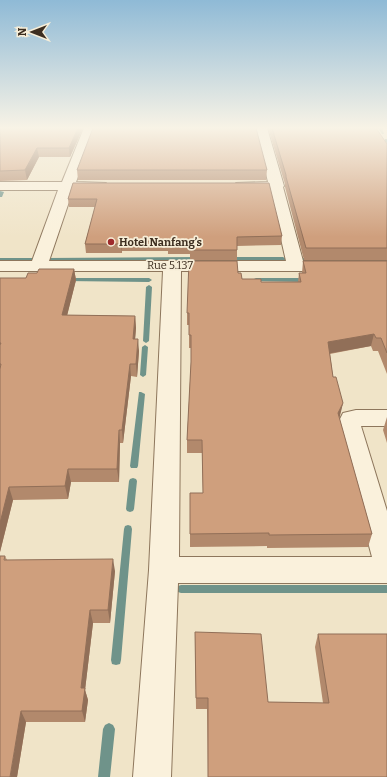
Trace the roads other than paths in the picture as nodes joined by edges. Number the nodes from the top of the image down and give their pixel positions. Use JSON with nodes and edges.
{"nodes":[{"id":1,"x":76,"y":164,"type":"edge"},
{"id":2,"x":271,"y":164,"type":"edge"},
{"id":3,"x":0,"y":186,"type":"edge"},
{"id":4,"x":67,"y":186,"type":"junction"},
{"id":5,"x":113,"y":186,"type":"edge"},
{"id":6,"x":230,"y":186,"type":"edge"},
{"id":7,"x":277,"y":186,"type":"junction"},
{"id":8,"x":172,"y":265,"type":"junction"},
{"id":9,"x":0,"y":266,"type":"edge"},
{"id":10,"x":39,"y":266,"type":"junction"},
{"id":11,"x":296,"y":266,"type":"junction"},
{"id":12,"x":387,"y":266,"type":"edge"},
{"id":13,"x":387,"y":418,"type":"edge"},
{"id":14,"x":387,"y":558,"type":"edge"},
{"id":15,"x":164,"y":570,"type":"junction"},
{"id":16,"x":387,"y":570,"type":"edge"},
{"id":17,"x":152,"y":777,"type":"edge"}],
"edges":[{"from":1,"to":4,"type":"street"},
{"from":2,"to":7,"type":"street"},
{"from":3,"to":4,"type":"street"},
{"from":4,"to":5,"type":"street"},
{"from":4,"to":10,"type":"street"},
{"from":6,"to":7,"type":"street"},
{"from":7,"to":11,"type":"street"},
{"from":8,"to":10,"type":"street","name":"Rue 5.137"},
{"from":8,"to":11,"type":"street","name":"Rue 5.137"},
{"from":8,"to":15,"type":"street"},
{"from":9,"to":10,"type":"street","name":"Rue 5.137"},
{"from":11,"to":12,"type":"street","name":"Rue 5.137"},
{"from":13,"to":14,"type":"street"},
{"from":15,"to":16,"type":"street"},
{"from":15,"to":17,"type":"street"}]}
